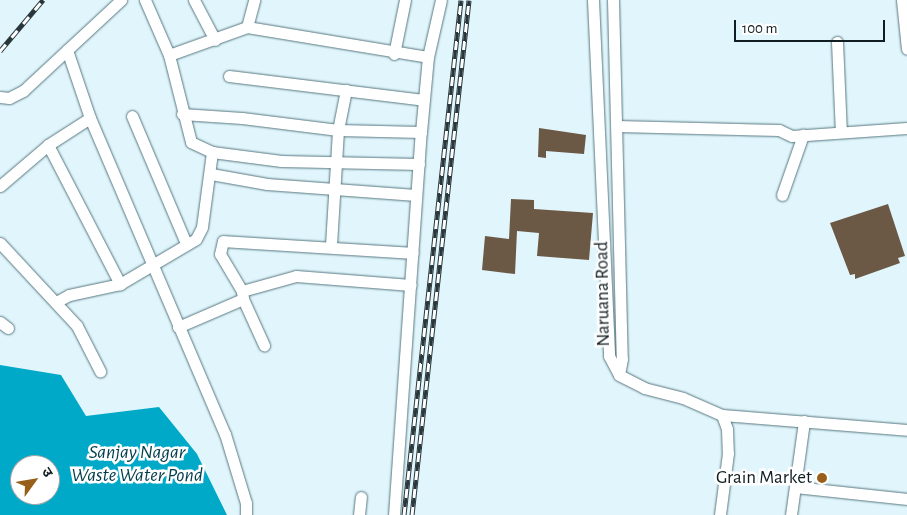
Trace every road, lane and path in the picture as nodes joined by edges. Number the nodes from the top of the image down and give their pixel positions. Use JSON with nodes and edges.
{"nodes":[{"id":1,"x":120,"y":0,"type":"edge"},
{"id":2,"x":145,"y":0,"type":"edge"},
{"id":3,"x":194,"y":0,"type":"edge"},
{"id":4,"x":254,"y":0,"type":"edge"},
{"id":5,"x":405,"y":0,"type":"edge"},
{"id":6,"x":441,"y":0,"type":"edge"},
{"id":7,"x":593,"y":0,"type":"edge"},
{"id":8,"x":613,"y":0,"type":"edge"},
{"id":9,"x":902,"y":0,"type":"edge"},
{"id":10,"x":247,"y":27,"type":"junction"},
{"id":11,"x":216,"y":40,"type":"junction"},
{"id":12,"x":837,"y":42,"type":"dead end"},
{"id":13,"x":907,"y":49,"type":"edge"},
{"id":14,"x":67,"y":50,"type":"junction"},
{"id":15,"x":394,"y":54,"type":"junction"},
{"id":16,"x":169,"y":55,"type":"junction"},
{"id":17,"x":428,"y":57,"type":"junction"},
{"id":18,"x":229,"y":76,"type":"dead end"},
{"id":19,"x":346,"y":90,"type":"junction"},
{"id":20,"x":0,"y":97,"type":"edge"},
{"id":21,"x":424,"y":100,"type":"junction"},
{"id":22,"x":182,"y":114,"type":"junction"},
{"id":23,"x":132,"y":116,"type":"dead end"},
{"id":24,"x":90,"y":118,"type":"junction"},
{"id":25,"x":617,"y":126,"type":"junction"},
{"id":26,"x":907,"y":128,"type":"edge"},
{"id":27,"x":338,"y":130,"type":"junction"},
{"id":28,"x":422,"y":132,"type":"junction"},
{"id":29,"x":841,"y":132,"type":"junction"},
{"id":30,"x":803,"y":135,"type":"junction"},
{"id":31,"x":48,"y":145,"type":"junction"},
{"id":32,"x":212,"y":152,"type":"junction"},
{"id":33,"x":334,"y":164,"type":"junction"},
{"id":34,"x":419,"y":164,"type":"junction"},
{"id":35,"x":211,"y":174,"type":"junction"},
{"id":36,"x":0,"y":186,"type":"edge"},
{"id":37,"x":333,"y":189,"type":"junction"},
{"id":38,"x":416,"y":195,"type":"junction"},
{"id":39,"x":782,"y":195,"type":"dead end"},
{"id":40,"x":0,"y":243,"type":"edge"},
{"id":41,"x":186,"y":244,"type":"junction"},
{"id":42,"x":331,"y":245,"type":"junction"},
{"id":43,"x":413,"y":253,"type":"junction"},
{"id":44,"x":153,"y":267,"type":"junction"},
{"id":45,"x":120,"y":284,"type":"junction"},
{"id":46,"x":411,"y":285,"type":"junction"},
{"id":47,"x":242,"y":295,"type":"junction"},
{"id":48,"x":56,"y":302,"type":"junction"},
{"id":49,"x":178,"y":327,"type":"junction"},
{"id":50,"x":264,"y":345,"type":"dead end"},
{"id":51,"x":100,"y":370,"type":"dead end"},
{"id":52,"x":619,"y":374,"type":"junction"},
{"id":53,"x":722,"y":415,"type":"junction"},
{"id":54,"x":804,"y":421,"type":"junction"},
{"id":55,"x":907,"y":430,"type":"edge"},
{"id":56,"x":795,"y":487,"type":"junction"},
{"id":57,"x":361,"y":497,"type":"dead end"},
{"id":58,"x":907,"y":499,"type":"edge"},
{"id":59,"x":246,"y":515,"type":"edge"},
{"id":60,"x":359,"y":515,"type":"edge"},
{"id":61,"x":394,"y":515,"type":"edge"},
{"id":62,"x":720,"y":515,"type":"edge"},
{"id":63,"x":791,"y":515,"type":"edge"}],
"edges":[{"from":1,"to":14,"type":"street"},
{"from":2,"to":16,"type":"street"},
{"from":3,"to":11,"type":"street"},
{"from":4,"to":10,"type":"street"},
{"from":5,"to":15,"type":"street"},
{"from":6,"to":17,"type":"street"},
{"from":7,"to":52,"type":"street"},
{"from":8,"to":25,"type":"street","name":"Naruana Road"},
{"from":9,"to":13,"type":"street"},
{"from":10,"to":11,"type":"street"},
{"from":10,"to":15,"type":"street"},
{"from":11,"to":16,"type":"street"},
{"from":12,"to":29,"type":"street"},
{"from":14,"to":20,"type":"street"},
{"from":14,"to":24,"type":"street"},
{"from":15,"to":17,"type":"street"},
{"from":16,"to":22,"type":"street"},
{"from":17,"to":21,"type":"street"},
{"from":18,"to":19,"type":"street"},
{"from":19,"to":21,"type":"street"},
{"from":19,"to":27,"type":"street"},
{"from":21,"to":28,"type":"street"},
{"from":22,"to":27,"type":"street"},
{"from":22,"to":32,"type":"street"},
{"from":23,"to":41,"type":"street"},
{"from":24,"to":31,"type":"street"},
{"from":24,"to":44,"type":"street"},
{"from":25,"to":30,"type":"street"},
{"from":25,"to":52,"type":"street","name":"Naruana Road"},
{"from":26,"to":29,"type":"street"},
{"from":27,"to":28,"type":"street"},
{"from":27,"to":33,"type":"street"},
{"from":28,"to":34,"type":"street"},
{"from":29,"to":30,"type":"street"},
{"from":30,"to":39,"type":"street"},
{"from":31,"to":36,"type":"street"},
{"from":31,"to":45,"type":"street"},
{"from":32,"to":33,"type":"street"},
{"from":32,"to":35,"type":"street"},
{"from":33,"to":34,"type":"street"},
{"from":33,"to":37,"type":"street"},
{"from":34,"to":38,"type":"street"},
{"from":35,"to":37,"type":"street"},
{"from":35,"to":41,"type":"street"},
{"from":37,"to":38,"type":"street"},
{"from":37,"to":42,"type":"street"},
{"from":38,"to":43,"type":"street"},
{"from":40,"to":48,"type":"street"},
{"from":41,"to":44,"type":"street"},
{"from":42,"to":43,"type":"street"},
{"from":42,"to":47,"type":"street"},
{"from":43,"to":46,"type":"street"},
{"from":44,"to":45,"type":"street"},
{"from":44,"to":49,"type":"street"},
{"from":45,"to":48,"type":"street"},
{"from":46,"to":47,"type":"street"},
{"from":46,"to":61,"type":"street"},
{"from":47,"to":49,"type":"street"},
{"from":47,"to":50,"type":"street"},
{"from":48,"to":51,"type":"street"},
{"from":49,"to":59,"type":"street"},
{"from":52,"to":53,"type":"street"},
{"from":53,"to":54,"type":"street"},
{"from":53,"to":62,"type":"street"},
{"from":54,"to":55,"type":"street"},
{"from":54,"to":56,"type":"street"},
{"from":56,"to":58,"type":"street"},
{"from":56,"to":63,"type":"street"},
{"from":57,"to":60,"type":"street"}]}
